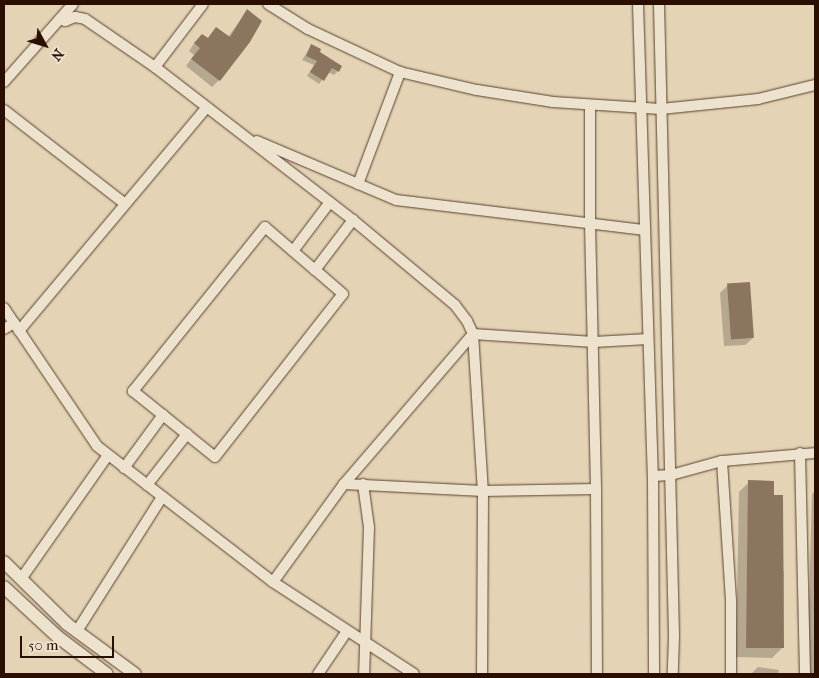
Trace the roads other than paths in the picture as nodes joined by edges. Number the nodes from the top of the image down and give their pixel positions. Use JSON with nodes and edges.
{"nodes":[{"id":1,"x":72,"y":4,"type":"edge"},
{"id":2,"x":203,"y":4,"type":"edge"},
{"id":3,"x":268,"y":4,"type":"edge"},
{"id":4,"x":638,"y":4,"type":"edge"},
{"id":5,"x":659,"y":4,"type":"edge"},
{"id":6,"x":60,"y":18,"type":"junction"},
{"id":7,"x":155,"y":67,"type":"junction"},
{"id":8,"x":400,"y":72,"type":"junction"},
{"id":9,"x":4,"y":82,"type":"edge"},
{"id":10,"x":815,"y":85,"type":"edge"},
{"id":11,"x":590,"y":105,"type":"junction"},
{"id":12,"x":207,"y":107,"type":"junction"},
{"id":13,"x":642,"y":108,"type":"junction"},
{"id":14,"x":661,"y":108,"type":"junction"},
{"id":15,"x":4,"y":110,"type":"edge"},
{"id":16,"x":243,"y":135,"type":"junction"},
{"id":17,"x":358,"y":184,"type":"junction"},
{"id":18,"x":330,"y":202,"type":"junction"},
{"id":19,"x":125,"y":204,"type":"junction"},
{"id":20,"x":353,"y":220,"type":"junction"},
{"id":21,"x":590,"y":223,"type":"junction"},
{"id":22,"x":645,"y":230,"type":"junction"},
{"id":23,"x":293,"y":251,"type":"junction"},
{"id":24,"x":314,"y":270,"type":"junction"},
{"id":25,"x":4,"y":308,"type":"edge"},
{"id":26,"x":16,"y":327,"type":"junction"},
{"id":27,"x":4,"y":329,"type":"edge"},
{"id":28,"x":473,"y":334,"type":"junction"},
{"id":29,"x":648,"y":339,"type":"junction"},
{"id":30,"x":594,"y":342,"type":"junction"},
{"id":31,"x":163,"y":415,"type":"junction"},
{"id":32,"x":186,"y":434,"type":"junction"},
{"id":33,"x":800,"y":452,"type":"junction"},
{"id":34,"x":815,"y":452,"type":"edge"},
{"id":35,"x":108,"y":455,"type":"junction"},
{"id":36,"x":722,"y":461,"type":"junction"},
{"id":37,"x":124,"y":468,"type":"junction"},
{"id":38,"x":671,"y":475,"type":"junction"},
{"id":39,"x":653,"y":476,"type":"junction"},
{"id":40,"x":344,"y":484,"type":"junction"},
{"id":41,"x":363,"y":484,"type":"junction"},
{"id":42,"x":147,"y":485,"type":"junction"},
{"id":43,"x":596,"y":489,"type":"junction"},
{"id":44,"x":483,"y":491,"type":"junction"},
{"id":45,"x":162,"y":497,"type":"junction"},
{"id":46,"x":4,"y":562,"type":"edge"},
{"id":47,"x":22,"y":579,"type":"junction"},
{"id":48,"x":273,"y":582,"type":"junction"},
{"id":49,"x":4,"y":587,"type":"edge"},
{"id":50,"x":77,"y":631,"type":"junction"},
{"id":51,"x":347,"y":631,"type":"junction"},
{"id":52,"x":366,"y":643,"type":"junction"},
{"id":53,"x":107,"y":674,"type":"edge"},
{"id":54,"x":135,"y":674,"type":"edge"},
{"id":55,"x":318,"y":674,"type":"edge"},
{"id":56,"x":364,"y":674,"type":"edge"},
{"id":57,"x":414,"y":674,"type":"edge"},
{"id":58,"x":482,"y":674,"type":"edge"},
{"id":59,"x":597,"y":674,"type":"edge"},
{"id":60,"x":654,"y":674,"type":"edge"},
{"id":61,"x":673,"y":674,"type":"edge"},
{"id":62,"x":731,"y":674,"type":"edge"},
{"id":63,"x":805,"y":674,"type":"edge"}],
"edges":[{"from":1,"to":6,"type":"street"},
{"from":2,"to":7,"type":"street"},
{"from":3,"to":8,"type":"street"},
{"from":4,"to":13,"type":"street"},
{"from":5,"to":14,"type":"street"},
{"from":6,"to":7,"type":"street"},
{"from":6,"to":9,"type":"street"},
{"from":7,"to":12,"type":"street"},
{"from":8,"to":11,"type":"street"},
{"from":8,"to":17,"type":"street"},
{"from":10,"to":14,"type":"street"},
{"from":11,"to":13,"type":"street"},
{"from":11,"to":21,"type":"street"},
{"from":12,"to":16,"type":"street"},
{"from":12,"to":19,"type":"street"},
{"from":13,"to":14,"type":"street"},
{"from":13,"to":22,"type":"street"},
{"from":14,"to":38,"type":"street"},
{"from":15,"to":19,"type":"street"},
{"from":16,"to":17,"type":"street"},
{"from":16,"to":18,"type":"street"},
{"from":17,"to":21,"type":"street"},
{"from":18,"to":20,"type":"street"},
{"from":18,"to":23,"type":"street"},
{"from":19,"to":26,"type":"street"},
{"from":20,"to":24,"type":"street"},
{"from":20,"to":28,"type":"street"},
{"from":21,"to":22,"type":"street"},
{"from":21,"to":30,"type":"street"},
{"from":22,"to":29,"type":"street"},
{"from":23,"to":24,"type":"street"},
{"from":23,"to":31,"type":"street"},
{"from":24,"to":32,"type":"street"},
{"from":25,"to":26,"type":"street"},
{"from":26,"to":27,"type":"street"},
{"from":26,"to":35,"type":"street"},
{"from":28,"to":30,"type":"street"},
{"from":28,"to":40,"type":"street"},
{"from":28,"to":44,"type":"street"},
{"from":29,"to":30,"type":"street"},
{"from":29,"to":39,"type":"street"},
{"from":30,"to":43,"type":"street"},
{"from":31,"to":32,"type":"street"},
{"from":31,"to":37,"type":"street"},
{"from":32,"to":42,"type":"street"},
{"from":33,"to":34,"type":"street"},
{"from":33,"to":36,"type":"street"},
{"from":33,"to":63,"type":"street"},
{"from":35,"to":37,"type":"street"},
{"from":35,"to":47,"type":"street"},
{"from":36,"to":38,"type":"street"},
{"from":36,"to":62,"type":"street"},
{"from":37,"to":42,"type":"street"},
{"from":38,"to":39,"type":"street"},
{"from":38,"to":61,"type":"street"},
{"from":39,"to":60,"type":"street"},
{"from":40,"to":41,"type":"street"},
{"from":40,"to":48,"type":"street"},
{"from":41,"to":44,"type":"street"},
{"from":41,"to":52,"type":"street"},
{"from":42,"to":45,"type":"street"},
{"from":43,"to":44,"type":"street"},
{"from":43,"to":59,"type":"street"},
{"from":44,"to":58,"type":"street"},
{"from":45,"to":48,"type":"street"},
{"from":45,"to":50,"type":"street"},
{"from":46,"to":47,"type":"street"},
{"from":47,"to":50,"type":"street"},
{"from":48,"to":51,"type":"street"},
{"from":49,"to":53,"type":"street"},
{"from":50,"to":54,"type":"street"},
{"from":51,"to":52,"type":"street"},
{"from":51,"to":55,"type":"street"},
{"from":52,"to":56,"type":"street"},
{"from":52,"to":57,"type":"street"}]}
